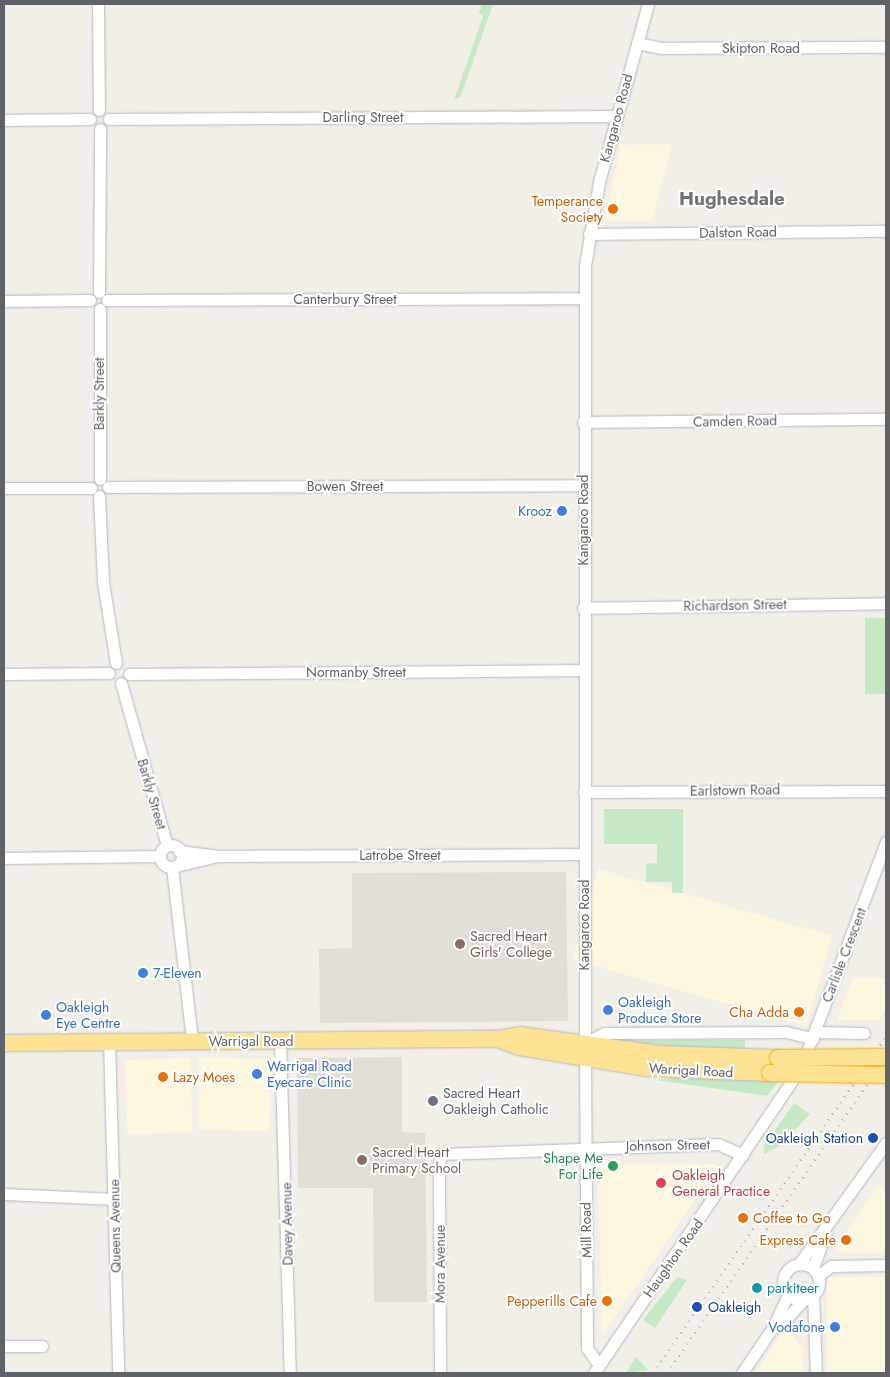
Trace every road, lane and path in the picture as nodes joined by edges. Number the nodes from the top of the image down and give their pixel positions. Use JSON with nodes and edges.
{"nodes":[{"id":1,"x":98,"y":4,"type":"edge"},
{"id":2,"x":648,"y":4,"type":"edge"},
{"id":3,"x":637,"y":43,"type":"junction"},
{"id":4,"x":886,"y":47,"type":"edge"},
{"id":5,"x":98,"y":110,"type":"junction"},
{"id":6,"x":617,"y":116,"type":"junction"},
{"id":7,"x":90,"y":119,"type":"junction"},
{"id":8,"x":109,"y":119,"type":"junction"},
{"id":9,"x":4,"y":120,"type":"edge"},
{"id":10,"x":100,"y":129,"type":"junction"},
{"id":11,"x":886,"y":231,"type":"edge"},
{"id":12,"x":589,"y":234,"type":"junction"},
{"id":13,"x":583,"y":298,"type":"junction"},
{"id":14,"x":99,"y":300,"type":"junction"},
{"id":15,"x":4,"y":301,"type":"edge"},
{"id":16,"x":886,"y":419,"type":"edge"},
{"id":17,"x":583,"y":422,"type":"junction"},
{"id":18,"x":583,"y":485,"type":"junction"},
{"id":19,"x":99,"y":487,"type":"junction"},
{"id":20,"x":4,"y":488,"type":"edge"},
{"id":21,"x":886,"y":603,"type":"edge"},
{"id":22,"x":583,"y":608,"type":"junction"},
{"id":23,"x":116,"y":663,"type":"junction"},
{"id":24,"x":584,"y":670,"type":"junction"},
{"id":25,"x":109,"y":673,"type":"junction"},
{"id":26,"x":4,"y":674,"type":"edge"},
{"id":27,"x":129,"y":674,"type":"junction"},
{"id":28,"x":121,"y":683,"type":"junction"},
{"id":29,"x":886,"y":791,"type":"edge"},
{"id":30,"x":584,"y":792,"type":"junction"},
{"id":31,"x":886,"y":842,"type":"edge"},
{"id":32,"x":167,"y":846,"type":"junction"},
{"id":33,"x":180,"y":851,"type":"junction"},
{"id":34,"x":584,"y":854,"type":"junction"},
{"id":35,"x":160,"y":856,"type":"junction"},
{"id":36,"x":217,"y":856,"type":"junction"},
{"id":37,"x":4,"y":858,"type":"edge"},
{"id":38,"x":174,"y":866,"type":"junction"},
{"id":39,"x":864,"y":1033,"type":"dead end"},
{"id":40,"x":814,"y":1035,"type":"junction"},
{"id":41,"x":188,"y":1041,"type":"junction"},
{"id":42,"x":283,"y":1041,"type":"junction"},
{"id":43,"x":112,"y":1042,"type":"junction"},
{"id":44,"x":4,"y":1043,"type":"edge"},
{"id":45,"x":585,"y":1051,"type":"junction"},
{"id":46,"x":886,"y":1057,"type":"edge"},
{"id":47,"x":801,"y":1068,"type":"joint"},
{"id":48,"x":886,"y":1075,"type":"edge"},
{"id":49,"x":886,"y":1143,"type":"edge"},
{"id":50,"x":585,"y":1148,"type":"junction"},
{"id":51,"x":441,"y":1155,"type":"joint"},
{"id":52,"x":743,"y":1155,"type":"junction"},
{"id":53,"x":4,"y":1194,"type":"edge"},
{"id":54,"x":115,"y":1199,"type":"junction"},
{"id":55,"x":827,"y":1228,"type":"junction"},
{"id":56,"x":799,"y":1264,"type":"junction"},
{"id":57,"x":886,"y":1265,"type":"edge"},
{"id":58,"x":816,"y":1272,"type":"junction"},
{"id":59,"x":788,"y":1295,"type":"junction"},
{"id":60,"x":808,"y":1298,"type":"junction"},
{"id":61,"x":773,"y":1326,"type":"junction"},
{"id":62,"x":587,"y":1341,"type":"junction"},
{"id":63,"x":4,"y":1346,"type":"edge"},
{"id":64,"x":42,"y":1346,"type":"dead end"},
{"id":65,"x":609,"y":1351,"type":"junction"},
{"id":66,"x":597,"y":1369,"type":"edge"},
{"id":67,"x":118,"y":1373,"type":"edge"},
{"id":68,"x":290,"y":1373,"type":"edge"},
{"id":69,"x":440,"y":1373,"type":"edge"},
{"id":70,"x":742,"y":1373,"type":"edge"},
{"id":71,"x":816,"y":1373,"type":"edge"}],
"edges":[{"from":1,"to":5,"type":"street"},
{"from":2,"to":3,"type":"street","name":"Kangaroo Road"},
{"from":3,"to":4,"type":"street","name":"Skipton Road"},
{"from":3,"to":6,"type":"street","name":"Kangaroo Road"},
{"from":5,"to":7,"type":"street"},
{"from":5,"to":8,"type":"street"},
{"from":6,"to":8,"type":"street","name":"Darling Street"},
{"from":6,"to":12,"type":"street","name":"Kangaroo Road"},
{"from":7,"to":9,"type":"street"},
{"from":7,"to":10,"type":"street"},
{"from":8,"to":10,"type":"street"},
{"from":10,"to":14,"type":"street","name":"Barkly Street"},
{"from":11,"to":12,"type":"street","name":"Dalston Road"},
{"from":12,"to":13,"type":"street","name":"Kangaroo Road"},
{"from":13,"to":14,"type":"street","name":"Canterbury Street"},
{"from":13,"to":17,"type":"street","name":"Kangaroo Road"},
{"from":14,"to":15,"type":"street","name":"Canterbury Street"},
{"from":14,"to":19,"type":"street","name":"Barkly Street"},
{"from":16,"to":17,"type":"street","name":"Camden Road"},
{"from":17,"to":18,"type":"street","name":"Kangaroo Road"},
{"from":18,"to":19,"type":"street","name":"Bowen Street"},
{"from":18,"to":22,"type":"street","name":"Kangaroo Road"},
{"from":19,"to":20,"type":"street","name":"Bowen Street"},
{"from":19,"to":23,"type":"street","name":"Barkly Street"},
{"from":21,"to":22,"type":"street","name":"Richardson Street"},
{"from":22,"to":24,"type":"street","name":"Kangaroo Road"},
{"from":23,"to":25,"type":"street"},
{"from":23,"to":27,"type":"street"},
{"from":24,"to":27,"type":"street","name":"Normanby Street"},
{"from":24,"to":30,"type":"street","name":"Kangaroo Road"},
{"from":25,"to":26,"type":"street"},
{"from":25,"to":28,"type":"street"},
{"from":27,"to":28,"type":"street"},
{"from":28,"to":32,"type":"street","name":"Barkly Street"},
{"from":29,"to":30,"type":"street","name":"Earlstown Road"},
{"from":30,"to":34,"type":"street","name":"Kangaroo Road"},
{"from":31,"to":40,"type":"street","name":"Carlisle Crescent"},
{"from":32,"to":33,"type":"street","name":"Latrobe Street"},
{"from":32,"to":35,"type":"street"},
{"from":33,"to":36,"type":"street","name":"Latrobe Street"},
{"from":33,"to":38,"type":"street"},
{"from":34,"to":36,"type":"street","name":"Latrobe Street"},
{"from":34,"to":45,"type":"street","name":"Kangaroo Road"},
{"from":35,"to":37,"type":"street"},
{"from":35,"to":38,"type":"street"},
{"from":36,"to":38,"type":"street","name":"Latrobe Street"},
{"from":38,"to":41,"type":"street"},
{"from":39,"to":40,"type":"street"},
{"from":40,"to":45,"type":"street"},
{"from":40,"to":47,"type":"street","name":"Carlisle Crescent"},
{"from":41,"to":42,"type":"highway","name":"Warrigal Road"},
{"from":41,"to":43,"type":"highway","name":"Warrigal Road"},
{"from":42,"to":45,"type":"highway","name":"Warrigal Road"},
{"from":42,"to":68,"type":"street","name":"Davey Avenue"},
{"from":43,"to":44,"type":"highway","name":"Warrigal Road"},
{"from":43,"to":54,"type":"street","name":"Queens Avenue"},
{"from":45,"to":46,"type":"highway","name":"Warrigal Road","bridge":true},
{"from":45,"to":48,"type":"highway","name":"Warrigal Road","bridge":true},
{"from":45,"to":50,"type":"street","name":"Mill Road"},
{"from":47,"to":52,"type":"street","name":"Haughton Road"},
{"from":49,"to":55,"type":"street"},
{"from":50,"to":51,"type":"street","name":"Johnson Street"},
{"from":50,"to":52,"type":"street","name":"Johnson Street"},
{"from":50,"to":62,"type":"street","name":"Mill Road"},
{"from":51,"to":69,"type":"street","name":"Mora Avenue"},
{"from":52,"to":65,"type":"street","name":"Haughton Road"},
{"from":53,"to":54,"type":"street"},
{"from":54,"to":67,"type":"street","name":"Queens Avenue"},
{"from":55,"to":56,"type":"street"},
{"from":55,"to":58,"type":"street"},
{"from":56,"to":58,"type":"street"},
{"from":56,"to":59,"type":"street"},
{"from":57,"to":58,"type":"street"},
{"from":58,"to":60,"type":"street"},
{"from":59,"to":60,"type":"street"},
{"from":59,"to":61,"type":"street"},
{"from":60,"to":61,"type":"street"},
{"from":60,"to":71,"type":"street"},
{"from":61,"to":70,"type":"street"},
{"from":62,"to":65,"type":"street"},
{"from":62,"to":66,"type":"street","name":"Mill Road"},
{"from":63,"to":64,"type":"street"},
{"from":65,"to":66,"type":"street","name":"Haughton Road"}]}
